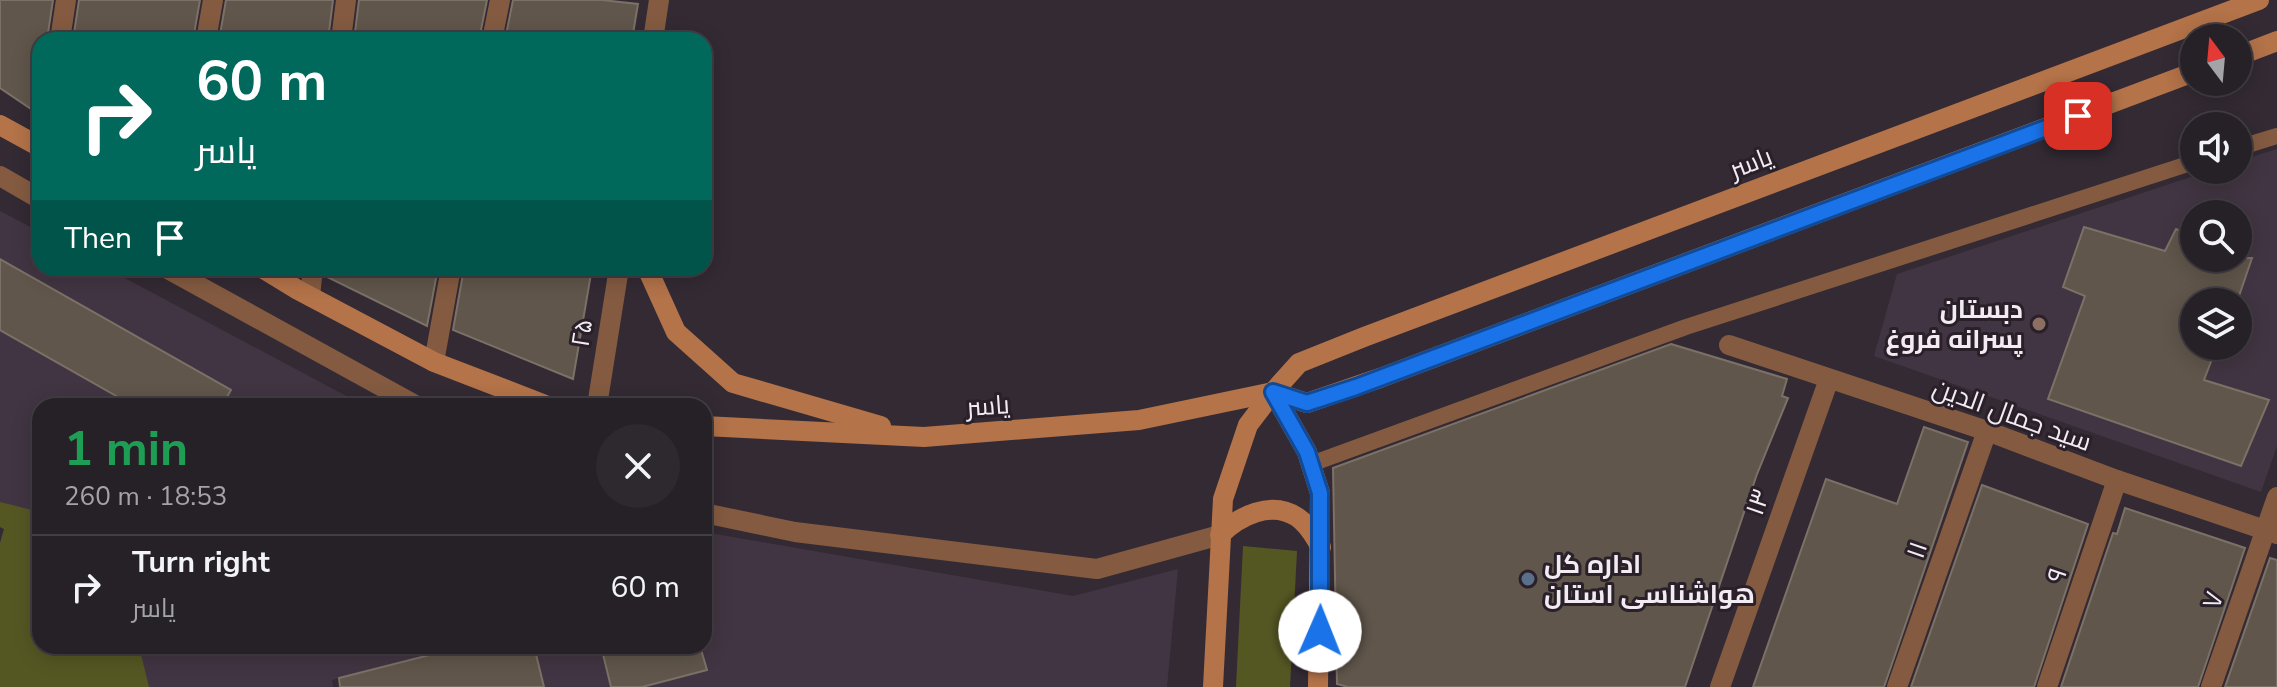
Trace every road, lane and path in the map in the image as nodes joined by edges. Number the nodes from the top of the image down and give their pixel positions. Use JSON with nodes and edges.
{"nodes":[{"id":1,"x":66,"y":0,"type":"edge"},
{"id":2,"x":213,"y":0,"type":"edge"},
{"id":3,"x":346,"y":0,"type":"edge"},
{"id":4,"x":500,"y":0,"type":"edge"},
{"id":5,"x":659,"y":0,"type":"edge"},
{"id":6,"x":2259,"y":0,"type":"edge"},
{"id":7,"x":61,"y":32,"type":"edge"},
{"id":8,"x":207,"y":32,"type":"edge"},
{"id":9,"x":342,"y":32,"type":"edge"},
{"id":10,"x":494,"y":32,"type":"edge"},
{"id":11,"x":654,"y":32,"type":"edge"},
{"id":12,"x":2277,"y":41,"type":"edge"},
{"id":13,"x":2252,"y":51,"type":"edge"},
{"id":14,"x":2180,"y":77,"type":"edge"},
{"id":15,"x":0,"y":125,"type":"edge"},
{"id":16,"x":2277,"y":136,"type":"edge"},
{"id":17,"x":32,"y":143,"type":"edge"},
{"id":18,"x":2252,"y":144,"type":"edge"},
{"id":19,"x":2180,"y":167,"type":"edge"},
{"id":20,"x":0,"y":176,"type":"edge"},
{"id":21,"x":32,"y":194,"type":"edge"},
{"id":22,"x":181,"y":276,"type":"edge"},
{"id":23,"x":276,"y":276,"type":"edge"},
{"id":24,"x":312,"y":276,"type":"edge"},
{"id":25,"x":450,"y":276,"type":"edge"},
{"id":26,"x":618,"y":276,"type":"edge"},
{"id":27,"x":651,"y":276,"type":"edge"},
{"id":28,"x":310,"y":296,"type":"junction"},
{"id":29,"x":1729,"y":345,"type":"dead end"},
{"id":30,"x":434,"y":362,"type":"junction"},
{"id":31,"x":1829,"y":379,"type":"junction"},
{"id":32,"x":1273,"y":392,"type":"junction"},
{"id":33,"x":402,"y":398,"type":"edge"},
{"id":34,"x":527,"y":398,"type":"edge"},
{"id":35,"x":598,"y":398,"type":"edge"},
{"id":36,"x":712,"y":426,"type":"edge"},
{"id":37,"x":1987,"y":431,"type":"junction"},
{"id":38,"x":924,"y":437,"type":"junction"},
{"id":39,"x":1311,"y":464,"type":"junction"},
{"id":40,"x":2117,"y":480,"type":"junction"},
{"id":41,"x":2277,"y":497,"type":"edge"},
{"id":42,"x":712,"y":515,"type":"edge"},
{"id":43,"x":2271,"y":532,"type":"edge"},
{"id":44,"x":1220,"y":535,"type":"junction"},
{"id":45,"x":1321,"y":547,"type":"junction"},
{"id":46,"x":1213,"y":687,"type":"edge"},
{"id":47,"x":1318,"y":687,"type":"edge"},
{"id":48,"x":1720,"y":687,"type":"edge"},
{"id":49,"x":1897,"y":687,"type":"edge"},
{"id":50,"x":2047,"y":687,"type":"edge"},
{"id":51,"x":2211,"y":687,"type":"edge"}],
"edges":[{"from":1,"to":7,"type":"street"},
{"from":2,"to":8,"type":"street"},
{"from":3,"to":9,"type":"street"},
{"from":4,"to":10,"type":"street"},
{"from":5,"to":11,"type":"street"},
{"from":6,"to":32,"type":"main road","name":"یاسر"},
{"from":12,"to":13,"type":"main road"},
{"from":14,"to":32,"type":"main road","name":"یاسر"},
{"from":15,"to":17,"type":"main road"},
{"from":16,"to":18,"type":"lane"},
{"from":19,"to":39,"type":"lane"},
{"from":20,"to":21,"type":"street"},
{"from":22,"to":33,"type":"street"},
{"from":23,"to":28,"type":"main road"},
{"from":24,"to":28,"type":"street"},
{"from":25,"to":30,"type":"street"},
{"from":26,"to":35,"type":"street","name":"۲۵"},
{"from":27,"to":38,"type":"main road"},
{"from":28,"to":30,"type":"main road"},
{"from":29,"to":31,"type":"street","name":"سید جمال الدین"},
{"from":30,"to":34,"type":"main road"},
{"from":31,"to":37,"type":"street","name":"سید جمال الدین"},
{"from":31,"to":48,"type":"street","name":"۱۳"},
{"from":32,"to":38,"type":"main road","name":"یاسر"},
{"from":32,"to":39,"type":"main road"},
{"from":32,"to":44,"type":"main road"},
{"from":36,"to":38,"type":"main road","name":"یاسر"},
{"from":37,"to":40,"type":"street","name":"سید جمال الدین"},
{"from":37,"to":49,"type":"street","name":"۱۱"},
{"from":39,"to":45,"type":"main road"},
{"from":40,"to":43,"type":"street","name":"سید جمال الدین"},
{"from":40,"to":50,"type":"street","name":"۹"},
{"from":41,"to":43,"type":"street","name":"۷"},
{"from":42,"to":44,"type":"street"},
{"from":43,"to":51,"type":"street","name":"۷"},
{"from":44,"to":45,"type":"main road"},
{"from":44,"to":46,"type":"main road"},
{"from":45,"to":47,"type":"main road"}]}
